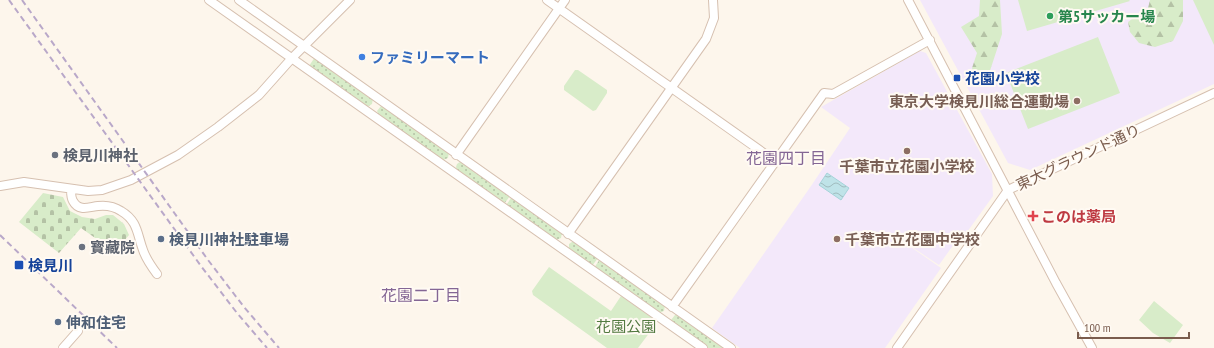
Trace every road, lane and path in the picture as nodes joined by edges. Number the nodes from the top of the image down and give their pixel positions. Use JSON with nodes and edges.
{"nodes":[{"id":1,"x":209,"y":0,"type":"edge"},
{"id":2,"x":239,"y":0,"type":"edge"},
{"id":3,"x":350,"y":0,"type":"edge"},
{"id":4,"x":547,"y":0,"type":"edge"},
{"id":5,"x":565,"y":0,"type":"edge"},
{"id":6,"x":713,"y":0,"type":"edge"},
{"id":7,"x":908,"y":0,"type":"edge"},
{"id":8,"x":559,"y":9,"type":"junction"},
{"id":9,"x":930,"y":40,"type":"junction"},
{"id":10,"x":305,"y":47,"type":"junction"},
{"id":11,"x":292,"y":58,"type":"junction"},
{"id":12,"x":672,"y":89,"type":"junction"},
{"id":13,"x":1214,"y":93,"type":"edge"},
{"id":14,"x":456,"y":154,"type":"junction"},
{"id":15,"x":775,"y":161,"type":"junction"},
{"id":16,"x":0,"y":186,"type":"edge"},
{"id":17,"x":71,"y":189,"type":"junction"},
{"id":18,"x":1008,"y":190,"type":"junction"},
{"id":19,"x":568,"y":234,"type":"junction"},
{"id":20,"x":157,"y":274,"type":"dead end"},
{"id":21,"x":672,"y":307,"type":"junction"},
{"id":22,"x":78,"y":331,"type":"dead end"},
{"id":23,"x":62,"y":348,"type":"edge"},
{"id":24,"x":703,"y":348,"type":"edge"},
{"id":25,"x":731,"y":348,"type":"edge"},
{"id":26,"x":897,"y":348,"type":"edge"},
{"id":27,"x":1092,"y":348,"type":"edge"}],
"edges":[{"from":1,"to":11,"type":"street"},
{"from":2,"to":10,"type":"street"},
{"from":3,"to":10,"type":"street"},
{"from":4,"to":8,"type":"street"},
{"from":5,"to":8,"type":"street"},
{"from":6,"to":12,"type":"street"},
{"from":7,"to":9,"type":"street"},
{"from":8,"to":12,"type":"street"},
{"from":8,"to":14,"type":"street"},
{"from":9,"to":15,"type":"street"},
{"from":9,"to":18,"type":"street"},
{"from":10,"to":11,"type":"street"},
{"from":10,"to":14,"type":"street"},
{"from":11,"to":17,"type":"street"},
{"from":11,"to":24,"type":"street"},
{"from":12,"to":15,"type":"street"},
{"from":12,"to":19,"type":"street"},
{"from":13,"to":18,"type":"street","name":"東大グラウンド通り"},
{"from":14,"to":19,"type":"street"},
{"from":15,"to":21,"type":"street"},
{"from":16,"to":17,"type":"street"},
{"from":17,"to":20,"type":"street"},
{"from":18,"to":26,"type":"street","name":"東大グラウンド通り"},
{"from":18,"to":27,"type":"street"},
{"from":19,"to":21,"type":"street"},
{"from":21,"to":25,"type":"street"},
{"from":22,"to":23,"type":"street"}]}
